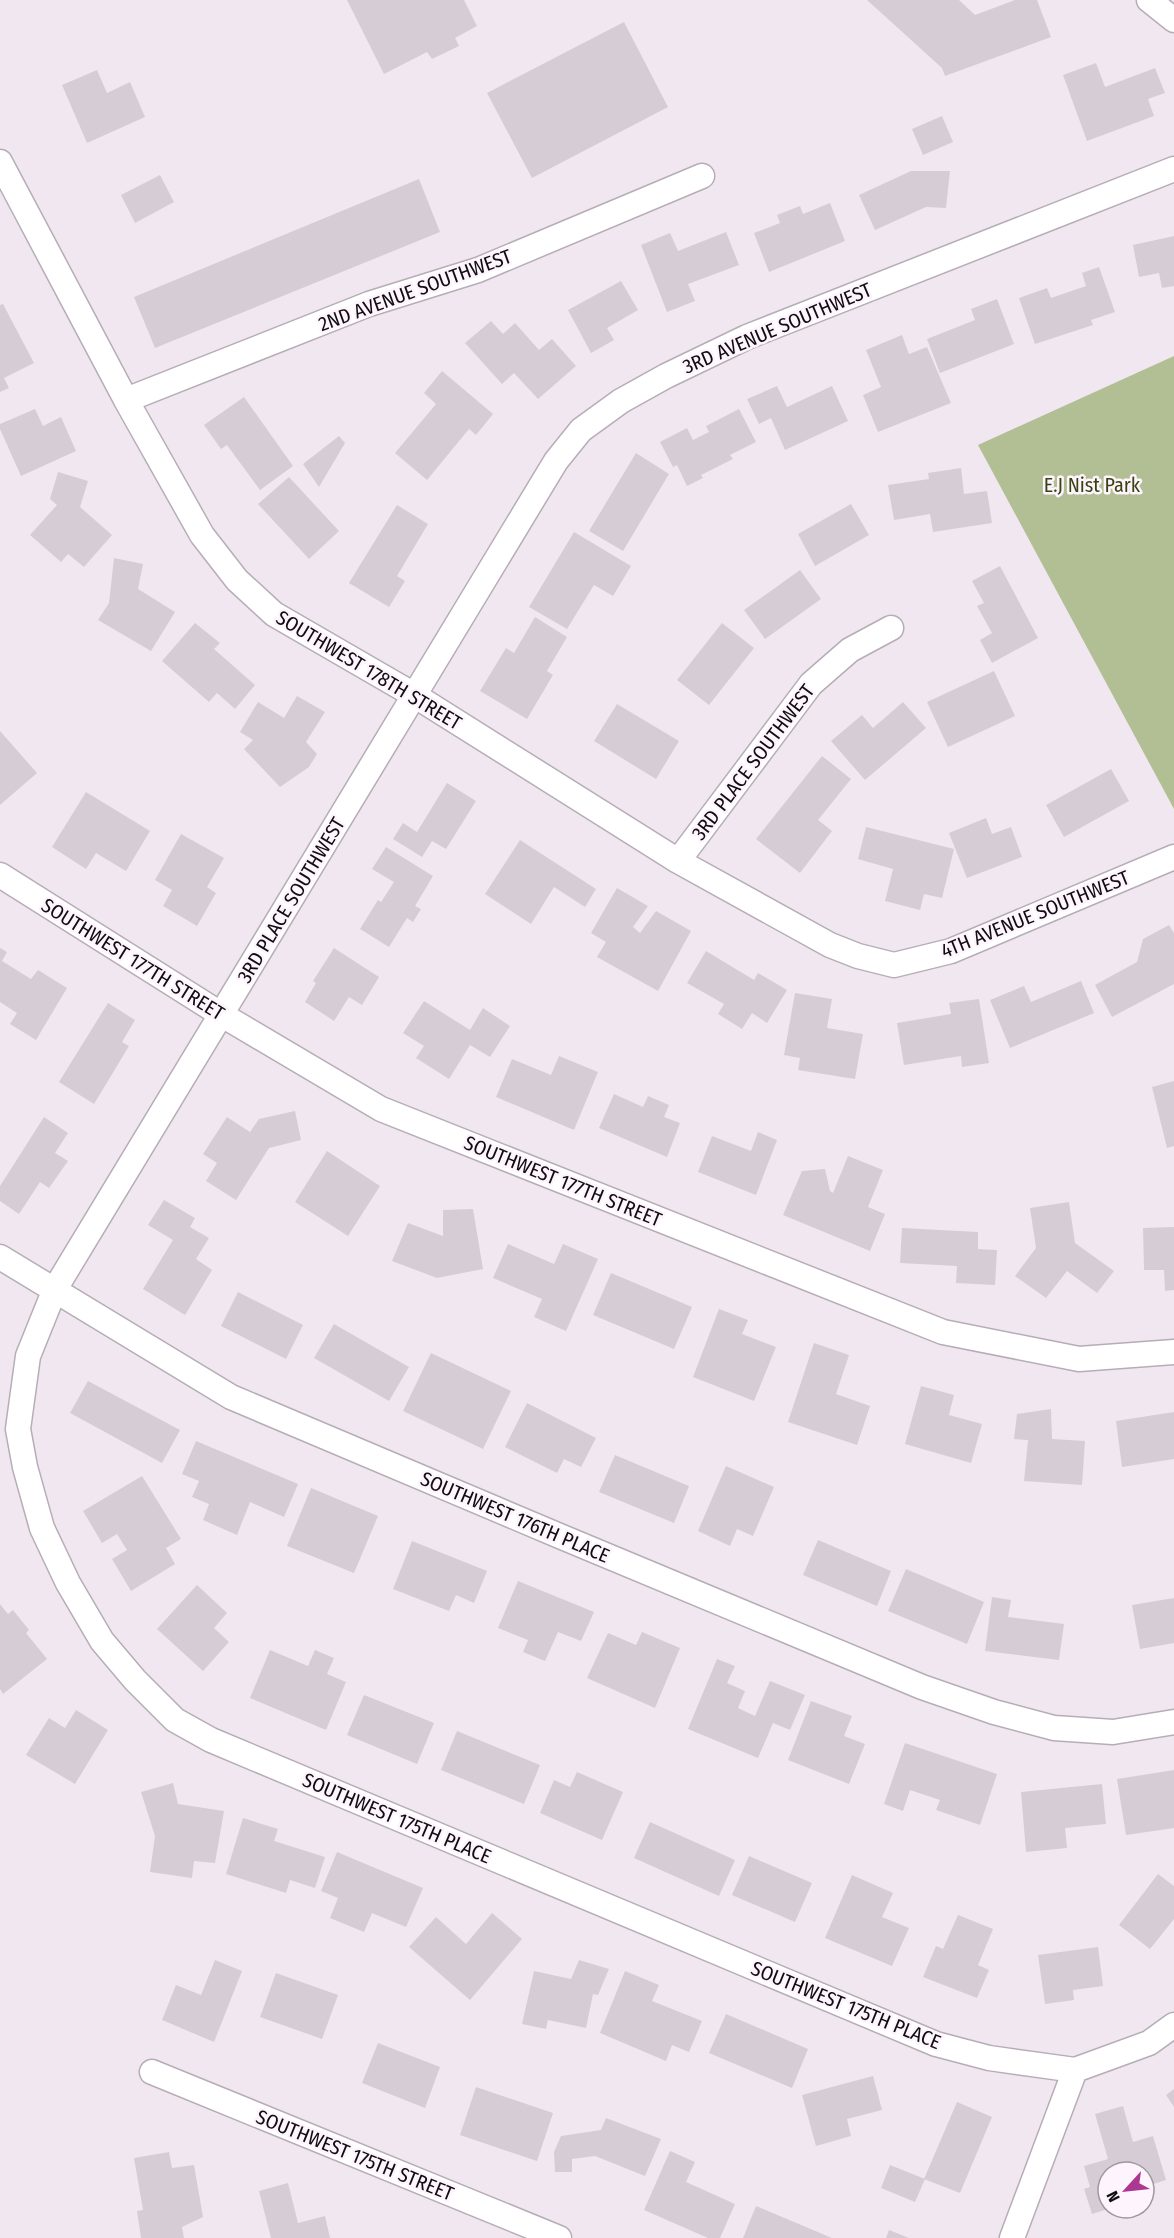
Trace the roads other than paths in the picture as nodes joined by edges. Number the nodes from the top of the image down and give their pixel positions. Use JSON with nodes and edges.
{"nodes":[{"id":1,"x":1149,"y":0,"type":"edge"},
{"id":2,"x":1174,"y":20,"type":"edge"},
{"id":3,"x":0,"y":162,"type":"edge"},
{"id":4,"x":1174,"y":169,"type":"edge"},
{"id":5,"x":702,"y":177,"type":"dead end"},
{"id":6,"x":126,"y":400,"type":"junction"},
{"id":7,"x":891,"y":628,"type":"dead end"},
{"id":8,"x":414,"y":695,"type":"junction"},
{"id":9,"x":1174,"y":857,"type":"edge"},
{"id":10,"x":678,"y":861,"type":"junction"},
{"id":11,"x":0,"y":875,"type":"edge"},
{"id":12,"x":894,"y":965,"type":"joint"},
{"id":13,"x":222,"y":1015,"type":"junction"},
{"id":14,"x":0,"y":1257,"type":"edge"},
{"id":15,"x":55,"y":1289,"type":"junction"},
{"id":16,"x":1174,"y":1352,"type":"edge"},
{"id":17,"x":1174,"y":1722,"type":"edge"},
{"id":18,"x":1174,"y":2025,"type":"edge"},
{"id":19,"x":1075,"y":2070,"type":"junction"},
{"id":20,"x":152,"y":2072,"type":"dead end"},
{"id":21,"x":559,"y":2238,"type":"edge"},
{"id":22,"x":1012,"y":2238,"type":"edge"}],
"edges":[{"from":1,"to":2,"type":"street"},
{"from":3,"to":6,"type":"street","name":"SOUTHWEST 178TH STREET"},
{"from":4,"to":8,"type":"street","name":"3RD AVENUE SOUTHWEST"},
{"from":5,"to":6,"type":"street","name":"2ND AVENUE SOUTHWEST"},
{"from":6,"to":8,"type":"street","name":"SOUTHWEST 178TH STREET"},
{"from":7,"to":10,"type":"street","name":"3RD PLACE SOUTHWEST"},
{"from":8,"to":10,"type":"street","name":"SOUTHWEST 178TH STREET"},
{"from":8,"to":13,"type":"street","name":"3RD PLACE SOUTHWEST"},
{"from":9,"to":12,"type":"street","name":"4TH AVENUE SOUTHWEST"},
{"from":10,"to":12,"type":"street","name":"SOUTHWEST 178TH STREET"},
{"from":11,"to":13,"type":"street","name":"SOUTHWEST 177TH STREET"},
{"from":13,"to":15,"type":"street","name":"3RD PLACE SOUTHWEST"},
{"from":13,"to":16,"type":"street","name":"SOUTHWEST 177TH STREET"},
{"from":14,"to":15,"type":"street","name":"SOUTHWEST 176TH PLACE"},
{"from":15,"to":17,"type":"street","name":"SOUTHWEST 176TH PLACE"},
{"from":15,"to":19,"type":"street","name":"SOUTHWEST 175TH PLACE"},
{"from":18,"to":19,"type":"street"},
{"from":19,"to":22,"type":"street"},
{"from":20,"to":21,"type":"street","name":"SOUTHWEST 175TH STREET"}]}
